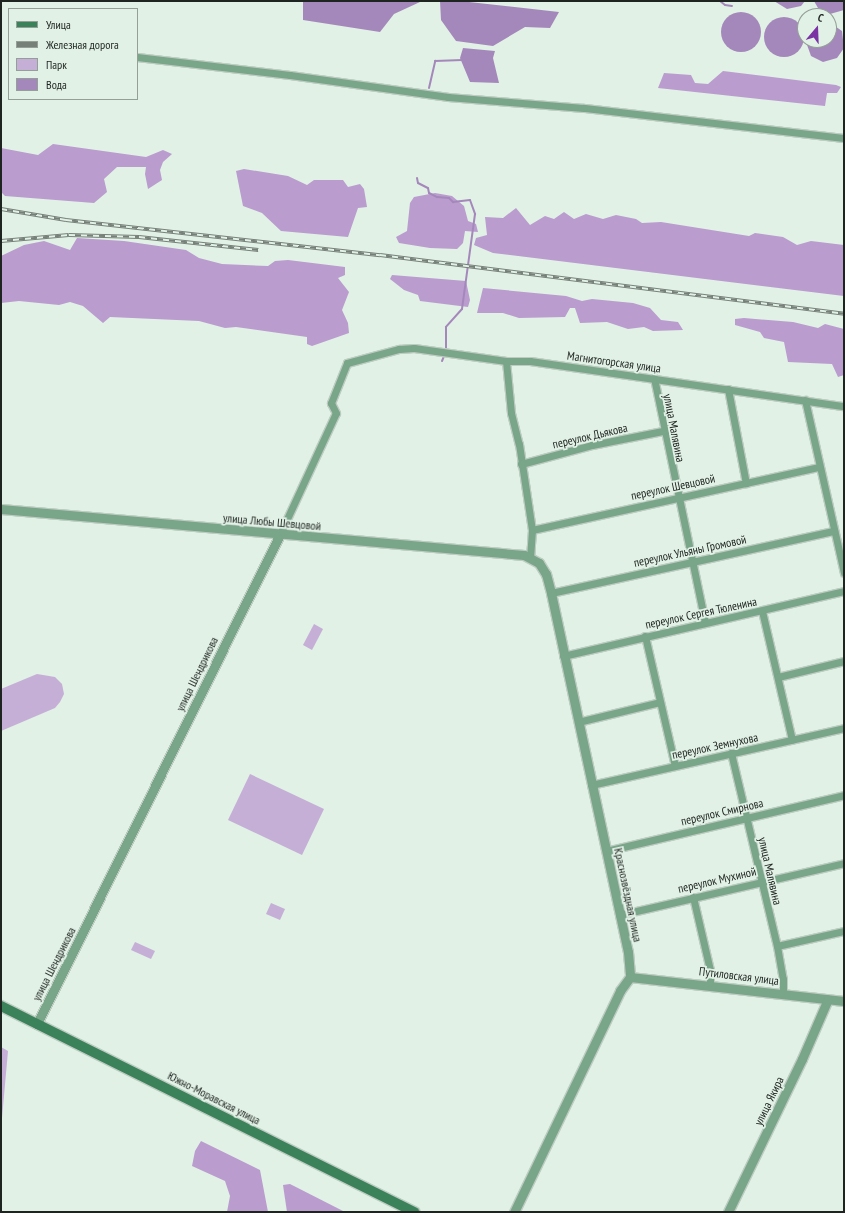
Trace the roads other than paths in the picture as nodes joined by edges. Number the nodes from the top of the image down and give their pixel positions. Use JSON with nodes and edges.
{"nodes":[{"id":1,"x":138,"y":57,"type":"edge"},
{"id":2,"x":844,"y":138,"type":"edge"},
{"id":3,"x":381,"y":354,"type":"joint"},
{"id":4,"x":506,"y":361,"type":"junction"},
{"id":5,"x":654,"y":378,"type":"junction"},
{"id":6,"x":728,"y":389,"type":"junction"},
{"id":7,"x":805,"y":400,"type":"junction"},
{"id":8,"x":844,"y":406,"type":"edge"},
{"id":9,"x":664,"y":431,"type":"junction"},
{"id":10,"x":521,"y":464,"type":"junction"},
{"id":11,"x":819,"y":467,"type":"junction"},
{"id":12,"x":746,"y":483,"type":"junction"},
{"id":13,"x":677,"y":498,"type":"junction"},
{"id":14,"x":1,"y":509,"type":"edge"},
{"id":15,"x":532,"y":530,"type":"junction"},
{"id":16,"x":834,"y":531,"type":"junction"},
{"id":17,"x":280,"y":534,"type":"junction"},
{"id":18,"x":530,"y":557,"type":"junction"},
{"id":19,"x":692,"y":562,"type":"junction"},
{"id":20,"x":539,"y":563,"type":"joint"},
{"id":21,"x":844,"y":573,"type":"edge"},
{"id":22,"x":844,"y":591,"type":"edge"},
{"id":23,"x":551,"y":593,"type":"junction"},
{"id":24,"x":762,"y":611,"type":"junction"},
{"id":25,"x":705,"y":622,"type":"junction"},
{"id":26,"x":645,"y":636,"type":"junction"},
{"id":27,"x":563,"y":656,"type":"junction"},
{"id":28,"x":844,"y":661,"type":"edge"},
{"id":29,"x":778,"y":677,"type":"junction"},
{"id":30,"x":660,"y":702,"type":"junction"},
{"id":31,"x":578,"y":722,"type":"junction"},
{"id":32,"x":844,"y":728,"type":"edge"},
{"id":33,"x":792,"y":740,"type":"junction"},
{"id":34,"x":731,"y":753,"type":"junction"},
{"id":35,"x":675,"y":766,"type":"junction"},
{"id":36,"x":591,"y":785,"type":"junction"},
{"id":37,"x":844,"y":795,"type":"edge"},
{"id":38,"x":747,"y":818,"type":"junction"},
{"id":39,"x":606,"y":851,"type":"junction"},
{"id":40,"x":844,"y":863,"type":"edge"},
{"id":41,"x":761,"y":881,"type":"junction"},
{"id":42,"x":693,"y":897,"type":"junction"},
{"id":43,"x":619,"y":915,"type":"junction"},
{"id":44,"x":844,"y":931,"type":"edge"},
{"id":45,"x":777,"y":946,"type":"junction"},
{"id":46,"x":630,"y":977,"type":"junction"},
{"id":47,"x":710,"y":984,"type":"junction"},
{"id":48,"x":783,"y":994,"type":"junction"},
{"id":49,"x":828,"y":999,"type":"junction"},
{"id":50,"x":844,"y":1001,"type":"edge"},
{"id":51,"x":1,"y":1006,"type":"edge"},
{"id":52,"x":37,"y":1024,"type":"junction"},
{"id":53,"x":415,"y":1212,"type":"edge"},
{"id":54,"x":514,"y":1212,"type":"edge"},
{"id":55,"x":728,"y":1212,"type":"edge"}],
"edges":[{"from":1,"to":2,"type":"street"},
{"from":3,"to":4,"type":"street","name":"Магнитогорская улица"},
{"from":3,"to":17,"type":"street","name":"улица Шендрикова"},
{"from":4,"to":5,"type":"street","name":"Магнитогорская улица"},
{"from":4,"to":10,"type":"street"},
{"from":5,"to":6,"type":"street","name":"Магнитогорская улица"},
{"from":5,"to":9,"type":"street","name":"улица Малявина"},
{"from":6,"to":7,"type":"street","name":"Магнитогорская улица"},
{"from":6,"to":12,"type":"street"},
{"from":7,"to":8,"type":"street","name":"Магнитогорская улица"},
{"from":7,"to":11,"type":"street"},
{"from":9,"to":10,"type":"street","name":"переулок Дьякова"},
{"from":9,"to":13,"type":"street","name":"улица Малявина"},
{"from":10,"to":15,"type":"street"},
{"from":11,"to":12,"type":"street","name":"переулок Шевцовой"},
{"from":11,"to":16,"type":"street"},
{"from":12,"to":13,"type":"street","name":"переулок Шевцовой"},
{"from":13,"to":15,"type":"street","name":"переулок Шевцовой"},
{"from":13,"to":19,"type":"street","name":"улица Малявина"},
{"from":14,"to":17,"type":"street","name":"улица Любы Шевцовой"},
{"from":15,"to":18,"type":"street"},
{"from":16,"to":19,"type":"street","name":"переулок Ульяны Громовой"},
{"from":16,"to":21,"type":"street"},
{"from":17,"to":18,"type":"street","name":"улица Любы Шевцовой"},
{"from":17,"to":52,"type":"street","name":"улица Шендрикова"},
{"from":18,"to":20,"type":"street","name":"улица Любы Шевцовой"},
{"from":19,"to":23,"type":"street","name":"переулок Ульяны Громовой"},
{"from":19,"to":25,"type":"street","name":"улица Малявина"},
{"from":20,"to":23,"type":"street","name":"Краснозвёздная улица"},
{"from":22,"to":24,"type":"street","name":"переулок Сергея Тюленина"},
{"from":23,"to":27,"type":"street","name":"Краснозвёздная улица"},
{"from":24,"to":25,"type":"street","name":"переулок Сергея Тюленина"},
{"from":24,"to":29,"type":"street"},
{"from":25,"to":26,"type":"street","name":"переулок Сергея Тюленина"},
{"from":26,"to":27,"type":"street","name":"переулок Сергея Тюленина"},
{"from":26,"to":30,"type":"street"},
{"from":27,"to":31,"type":"street","name":"Краснозвёздная улица"},
{"from":28,"to":29,"type":"street"},
{"from":29,"to":33,"type":"street"},
{"from":30,"to":31,"type":"street"},
{"from":30,"to":35,"type":"street"},
{"from":31,"to":36,"type":"street","name":"Краснозвёздная улица"},
{"from":32,"to":33,"type":"street","name":"переулок Земнухова"},
{"from":33,"to":34,"type":"street","name":"переулок Земнухова"},
{"from":34,"to":35,"type":"street","name":"переулок Земнухова"},
{"from":34,"to":38,"type":"street","name":"улица Малявина"},
{"from":35,"to":36,"type":"street","name":"переулок Земнухова"},
{"from":36,"to":39,"type":"street","name":"Краснозвёздная улица"},
{"from":37,"to":38,"type":"street","name":"переулок Смирнова"},
{"from":38,"to":39,"type":"street","name":"переулок Смирнова"},
{"from":38,"to":41,"type":"street","name":"улица Малявина"},
{"from":39,"to":43,"type":"street","name":"Краснозвёздная улица"},
{"from":40,"to":41,"type":"street","name":"переулок Мухиной"},
{"from":41,"to":42,"type":"street","name":"переулок Мухиной"},
{"from":41,"to":45,"type":"street","name":"улица Малявина"},
{"from":42,"to":43,"type":"street","name":"переулок Мухиной"},
{"from":42,"to":47,"type":"street"},
{"from":43,"to":46,"type":"street","name":"Краснозвёздная улица"},
{"from":44,"to":45,"type":"street"},
{"from":45,"to":48,"type":"street","name":"улица Малявина"},
{"from":46,"to":47,"type":"street","name":"Путиловская улица"},
{"from":46,"to":54,"type":"street"},
{"from":47,"to":48,"type":"street","name":"Путиловская улица"},
{"from":48,"to":49,"type":"street","name":"Путиловская улица"},
{"from":49,"to":50,"type":"street","name":"Путиловская улица"},
{"from":49,"to":55,"type":"street","name":"улица Якира"},
{"from":51,"to":52,"type":"main road","name":"Южно-Моравская улица"},
{"from":52,"to":53,"type":"main road","name":"Южно-Моравская улица"}]}
